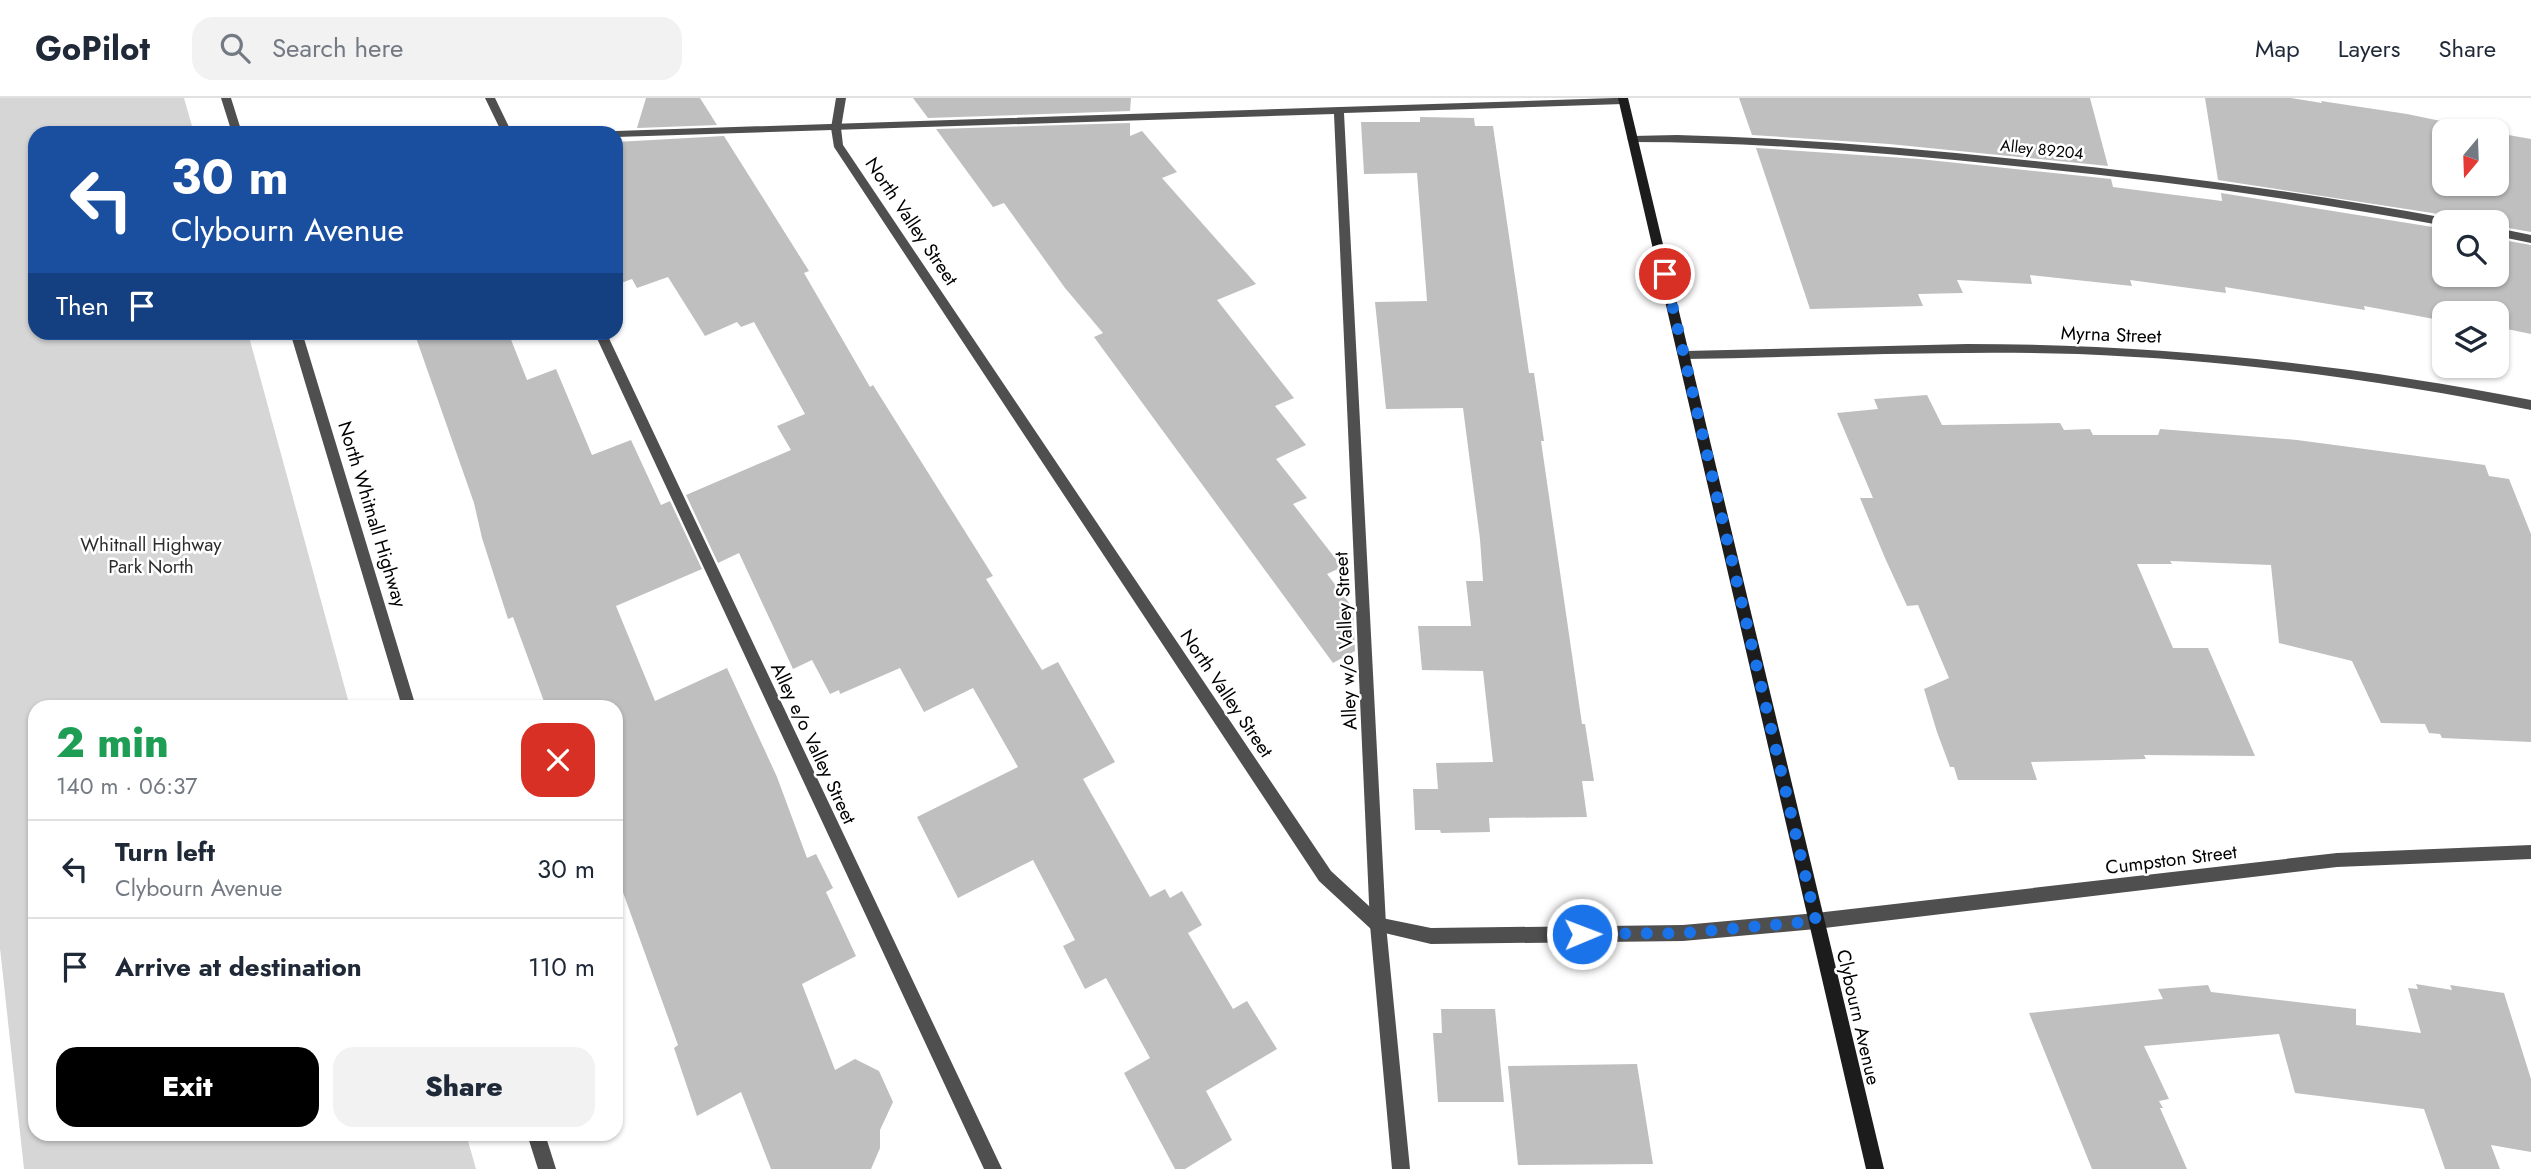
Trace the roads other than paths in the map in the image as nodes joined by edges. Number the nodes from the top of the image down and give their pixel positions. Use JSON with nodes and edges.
{"nodes":[{"id":1,"x":226,"y":98,"type":"edge"},
{"id":2,"x":490,"y":98,"type":"edge"},
{"id":3,"x":841,"y":98,"type":"edge"},
{"id":4,"x":1623,"y":100,"type":"edge"},
{"id":5,"x":1339,"y":111,"type":"junction"},
{"id":6,"x":235,"y":126,"type":"edge"},
{"id":7,"x":504,"y":126,"type":"edge"},
{"id":8,"x":836,"y":128,"type":"junction"},
{"id":9,"x":623,"y":134,"type":"edge"},
{"id":10,"x":1632,"y":139,"type":"junction"},
{"id":11,"x":2432,"y":220,"type":"edge"},
{"id":12,"x":2509,"y":234,"type":"edge"},
{"id":13,"x":2531,"y":239,"type":"edge"},
{"id":14,"x":298,"y":340,"type":"edge"},
{"id":15,"x":604,"y":340,"type":"edge"},
{"id":16,"x":1685,"y":355,"type":"junction"},
{"id":17,"x":2531,"y":405,"type":"edge"},
{"id":18,"x":406,"y":700,"type":"edge"},
{"id":19,"x":2531,"y":852,"type":"edge"},
{"id":20,"x":1816,"y":921,"type":"junction"},
{"id":21,"x":1378,"y":925,"type":"junction"},
{"id":22,"x":538,"y":1141,"type":"edge"},
{"id":23,"x":547,"y":1169,"type":"edge"},
{"id":24,"x":993,"y":1169,"type":"edge"},
{"id":25,"x":1401,"y":1169,"type":"edge"},
{"id":26,"x":1875,"y":1169,"type":"edge"}],
"edges":[{"from":1,"to":6,"type":"street"},
{"from":2,"to":7,"type":"street"},
{"from":3,"to":8,"type":"street","name":"North Valley Street"},
{"from":4,"to":5,"type":"street"},
{"from":4,"to":10,"type":"main road","name":"Clybourn Avenue"},
{"from":5,"to":8,"type":"street"},
{"from":5,"to":21,"type":"street","name":"Alley w/o Valley Street"},
{"from":8,"to":9,"type":"street"},
{"from":8,"to":21,"type":"street","name":"North Valley Street"},
{"from":10,"to":11,"type":"street","name":"Alley 89204"},
{"from":10,"to":16,"type":"main road","name":"Clybourn Avenue"},
{"from":12,"to":13,"type":"street"},
{"from":14,"to":18,"type":"street","name":"North Whitnall Highway"},
{"from":15,"to":24,"type":"street","name":"Alley e/o Valley Street"},
{"from":16,"to":17,"type":"street","name":"Myrna Street"},
{"from":16,"to":20,"type":"main road","name":"Clybourn Avenue"},
{"from":19,"to":20,"type":"street","name":"Cumpston Street"},
{"from":20,"to":21,"type":"street"},
{"from":20,"to":26,"type":"main road","name":"Clybourn Avenue"},
{"from":21,"to":25,"type":"street","name":"Alley w/o Valley Street"},
{"from":22,"to":23,"type":"street"}]}
